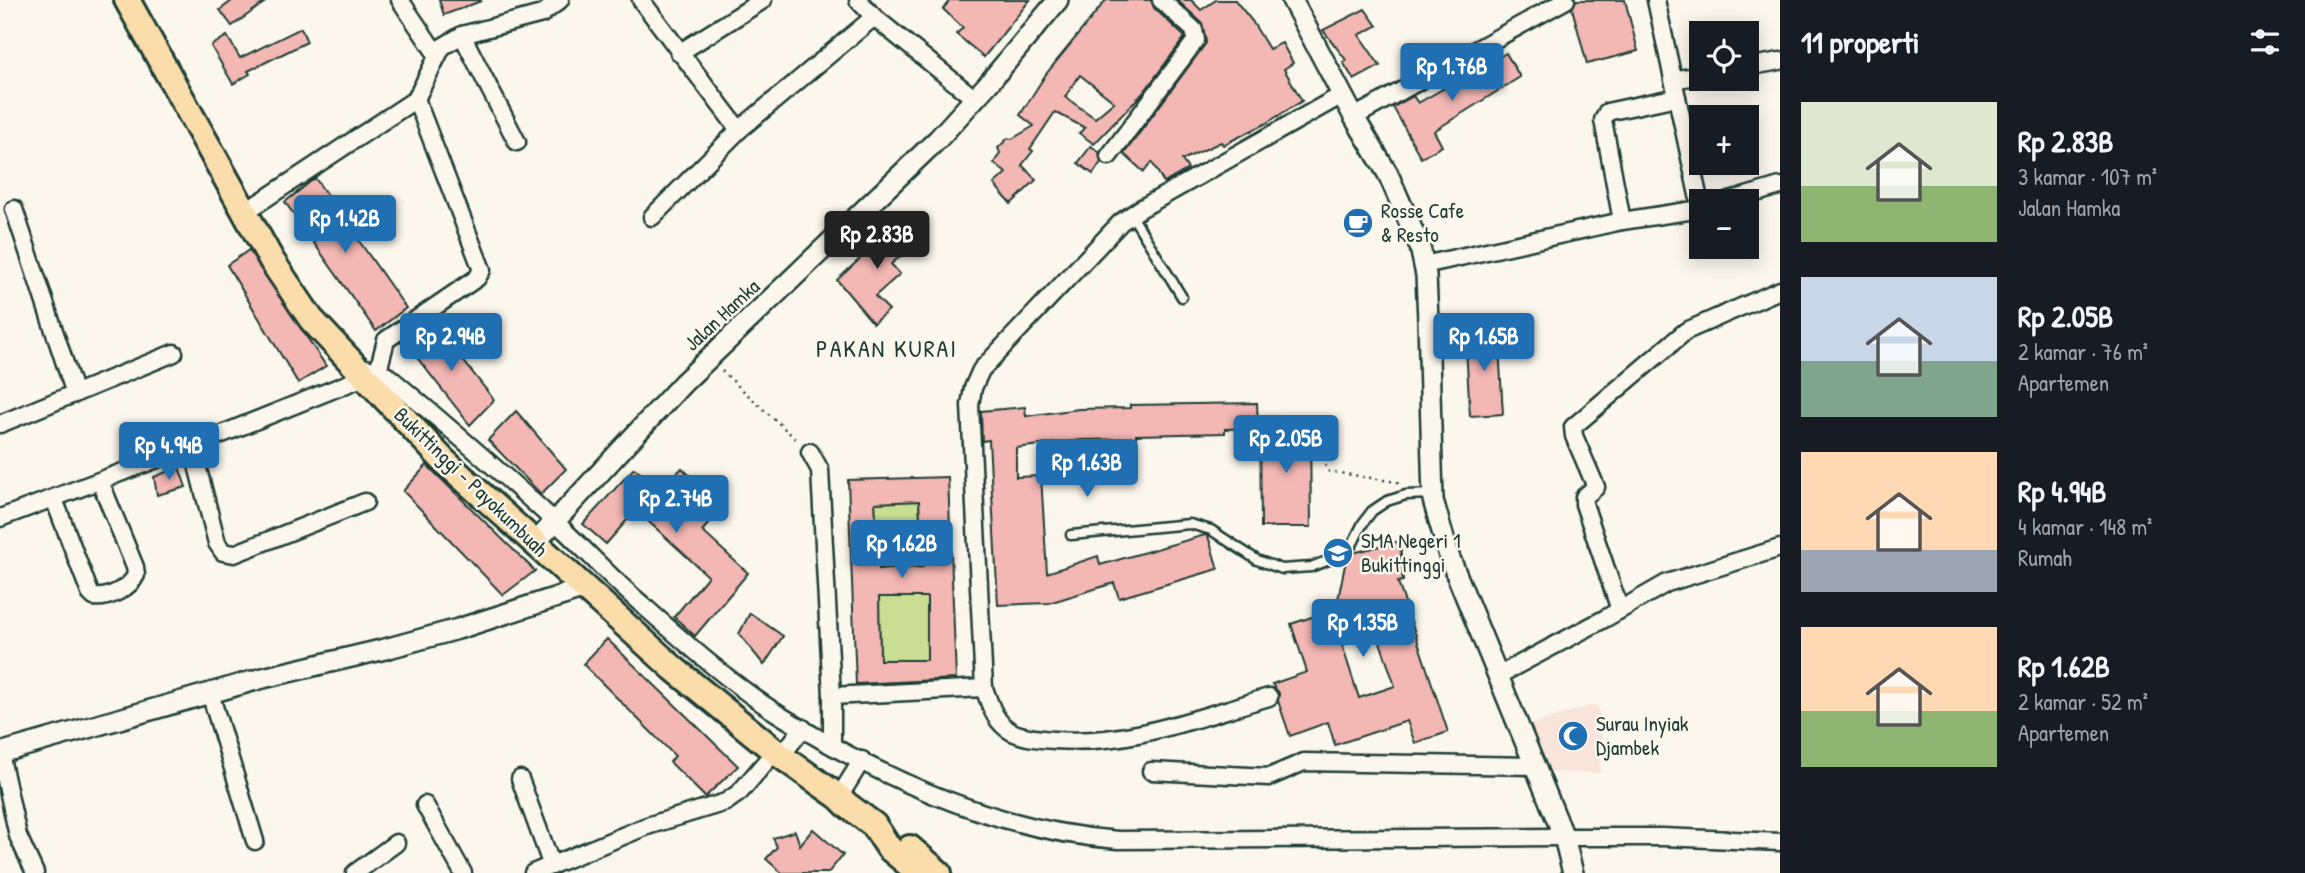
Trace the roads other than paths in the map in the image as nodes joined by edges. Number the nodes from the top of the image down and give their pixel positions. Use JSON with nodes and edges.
{"nodes":[{"id":1,"x":127,"y":0,"type":"edge"},
{"id":2,"x":400,"y":0,"type":"edge"},
{"id":3,"x":560,"y":0,"type":"edge"},
{"id":4,"x":641,"y":0,"type":"edge"},
{"id":5,"x":763,"y":0,"type":"edge"},
{"id":6,"x":858,"y":0,"type":"edge"},
{"id":7,"x":1058,"y":0,"type":"edge"},
{"id":8,"x":1161,"y":0,"type":"edge"},
{"id":9,"x":1292,"y":0,"type":"edge"},
{"id":10,"x":1566,"y":0,"type":"edge"},
{"id":11,"x":1657,"y":0,"type":"edge"},
{"id":12,"x":874,"y":17,"type":"junction"},
{"id":13,"x":462,"y":35,"type":"junction"},
{"id":14,"x":679,"y":53,"type":"junction"},
{"id":15,"x":437,"y":55,"type":"junction"},
{"id":16,"x":1780,"y":61,"type":"edge"},
{"id":17,"x":1759,"y":65,"type":"edge"},
{"id":18,"x":1689,"y":77,"type":"edge"},
{"id":19,"x":1673,"y":80,"type":"junction"},
{"id":20,"x":1342,"y":95,"type":"junction"},
{"id":21,"x":1677,"y":97,"type":"junction"},
{"id":22,"x":416,"y":99,"type":"junction"},
{"id":23,"x":975,"y":99,"type":"junction"},
{"id":24,"x":1354,"y":117,"type":"junction"},
{"id":25,"x":738,"y":130,"type":"junction"},
{"id":26,"x":517,"y":142,"type":"dead end"},
{"id":27,"x":1109,"y":156,"type":"dead end"},
{"id":28,"x":1780,"y":186,"type":"edge"},
{"id":29,"x":1697,"y":189,"type":"edge"},
{"id":30,"x":1759,"y":192,"type":"edge"},
{"id":31,"x":14,"y":209,"type":"dead end"},
{"id":32,"x":1689,"y":211,"type":"edge"},
{"id":33,"x":245,"y":212,"type":"junction"},
{"id":34,"x":1131,"y":214,"type":"junction"},
{"id":35,"x":652,"y":217,"type":"dead end"},
{"id":36,"x":1622,"y":221,"type":"junction"},
{"id":37,"x":1424,"y":265,"type":"junction"},
{"id":38,"x":1780,"y":290,"type":"edge"},
{"id":39,"x":1182,"y":296,"type":"dead end"},
{"id":40,"x":174,"y":353,"type":"dead end"},
{"id":41,"x":364,"y":371,"type":"junction"},
{"id":42,"x":75,"y":394,"type":"junction"},
{"id":43,"x":0,"y":424,"type":"edge"},
{"id":44,"x":192,"y":446,"type":"junction"},
{"id":45,"x":810,"y":452,"type":"road end"},
{"id":46,"x":100,"y":481,"type":"junction"},
{"id":47,"x":1433,"y":491,"type":"junction"},
{"id":48,"x":54,"y":499,"type":"junction"},
{"id":49,"x":365,"y":502,"type":"dead end"},
{"id":50,"x":0,"y":518,"type":"edge"},
{"id":51,"x":556,"y":522,"type":"junction"},
{"id":52,"x":1070,"y":535,"type":"dead end"},
{"id":53,"x":535,"y":543,"type":"junction"},
{"id":54,"x":1780,"y":548,"type":"edge"},
{"id":55,"x":585,"y":588,"type":"junction"},
{"id":56,"x":1620,"y":610,"type":"junction"},
{"id":57,"x":1499,"y":675,"type":"junction"},
{"id":58,"x":984,"y":688,"type":"junction"},
{"id":59,"x":210,"y":693,"type":"junction"},
{"id":60,"x":832,"y":696,"type":"junction"},
{"id":61,"x":1269,"y":696,"type":"dead end"},
{"id":62,"x":803,"y":728,"type":"junction"},
{"id":63,"x":832,"y":745,"type":"junction"},
{"id":64,"x":0,"y":753,"type":"edge"},
{"id":65,"x":778,"y":754,"type":"junction"},
{"id":66,"x":862,"y":760,"type":"junction"},
{"id":67,"x":1535,"y":766,"type":"junction"},
{"id":68,"x":1151,"y":771,"type":"dead end"},
{"id":69,"x":520,"y":779,"type":"dead end"},
{"id":70,"x":839,"y":797,"type":"junction"},
{"id":71,"x":425,"y":805,"type":"dead end"},
{"id":72,"x":874,"y":825,"type":"junction"},
{"id":73,"x":1564,"y":836,"type":"junction"},
{"id":74,"x":256,"y":841,"type":"dead end"},
{"id":75,"x":1780,"y":842,"type":"edge"},
{"id":76,"x":396,"y":843,"type":"dead end"},
{"id":77,"x":552,"y":866,"type":"junction"},
{"id":78,"x":35,"y":873,"type":"edge"},
{"id":79,"x":355,"y":873,"type":"edge"},
{"id":80,"x":463,"y":873,"type":"edge"},
{"id":81,"x":533,"y":873,"type":"edge"},
{"id":82,"x":919,"y":873,"type":"edge"},
{"id":83,"x":939,"y":873,"type":"edge"},
{"id":84,"x":1573,"y":873,"type":"edge"}],
"edges":[{"from":1,"to":33,"type":"main road","name":"Bukittinggi - Payokumbuah"},
{"from":2,"to":15,"type":"street"},
{"from":3,"to":13,"type":"street"},
{"from":4,"to":14,"type":"street"},
{"from":5,"to":14,"type":"street"},
{"from":6,"to":12,"type":"street"},
{"from":7,"to":23,"type":"street","name":"Jalan Hamka"},
{"from":8,"to":27,"type":"street"},
{"from":9,"to":20,"type":"street"},
{"from":10,"to":24,"type":"street"},
{"from":11,"to":19,"type":"street"},
{"from":12,"to":23,"type":"street"},
{"from":12,"to":25,"type":"street"},
{"from":13,"to":15,"type":"street"},
{"from":13,"to":26,"type":"street"},
{"from":14,"to":25,"type":"street"},
{"from":15,"to":22,"type":"street"},
{"from":16,"to":17,"type":"street"},
{"from":18,"to":19,"type":"street"},
{"from":19,"to":21,"type":"street"},
{"from":20,"to":24,"type":"street"},
{"from":20,"to":34,"type":"street"},
{"from":21,"to":29,"type":"street"},
{"from":21,"to":36,"type":"street"},
{"from":22,"to":33,"type":"street"},
{"from":22,"to":41,"type":"street"},
{"from":23,"to":51,"type":"street","name":"Jalan Hamka"},
{"from":24,"to":37,"type":"street"},
{"from":25,"to":35,"type":"street"},
{"from":28,"to":30,"type":"street"},
{"from":31,"to":42,"type":"street"},
{"from":32,"to":36,"type":"street"},
{"from":33,"to":41,"type":"main road","name":"Bukittinggi - Payokumbuah"},
{"from":34,"to":39,"type":"lane"},
{"from":34,"to":58,"type":"street"},
{"from":36,"to":37,"type":"street"},
{"from":37,"to":47,"type":"street"},
{"from":38,"to":56,"type":"street"},
{"from":40,"to":42,"type":"street"},
{"from":41,"to":44,"type":"street"},
{"from":41,"to":51,"type":"street"},
{"from":41,"to":53,"type":"main road","name":"Bukittinggi - Payokumbuah"},
{"from":42,"to":43,"type":"street"},
{"from":44,"to":46,"type":"street"},
{"from":44,"to":49,"type":"street"},
{"from":45,"to":60,"type":"street"},
{"from":46,"to":48,"type":"street"},
{"from":46,"to":48,"type":"street"},
{"from":47,"to":52,"type":"lane"},
{"from":47,"to":57,"type":"street"},
{"from":48,"to":50,"type":"street"},
{"from":51,"to":53,"type":"street","name":"Jalan Hamka"},
{"from":51,"to":62,"type":"street"},
{"from":53,"to":55,"type":"main road","name":"Bukittinggi - Payokumbuah"},
{"from":54,"to":56,"type":"street"},
{"from":55,"to":59,"type":"street"},
{"from":55,"to":65,"type":"main road","name":"Bukittinggi - Payokumbuah"},
{"from":56,"to":57,"type":"street"},
{"from":57,"to":67,"type":"street"},
{"from":58,"to":60,"type":"street"},
{"from":58,"to":61,"type":"street"},
{"from":59,"to":64,"type":"street"},
{"from":59,"to":74,"type":"street"},
{"from":60,"to":63,"type":"street"},
{"from":62,"to":63,"type":"street"},
{"from":62,"to":65,"type":"street"},
{"from":63,"to":66,"type":"street"},
{"from":64,"to":78,"type":"street"},
{"from":65,"to":70,"type":"main road","name":"Bukittinggi - Payokumbuah"},
{"from":65,"to":77,"type":"street"},
{"from":66,"to":70,"type":"street"},
{"from":66,"to":73,"type":"street"},
{"from":67,"to":68,"type":"street"},
{"from":67,"to":73,"type":"street"},
{"from":69,"to":77,"type":"street"},
{"from":70,"to":72,"type":"main road","name":"Bukittinggi - Payokumbuah"},
{"from":71,"to":80,"type":"street"},
{"from":72,"to":82,"type":"main road","name":"Bukittinggi - Payokumbuah"},
{"from":72,"to":83,"type":"main road"},
{"from":73,"to":75,"type":"street"},
{"from":73,"to":84,"type":"street"},
{"from":76,"to":79,"type":"street"},
{"from":77,"to":81,"type":"street"}]}
